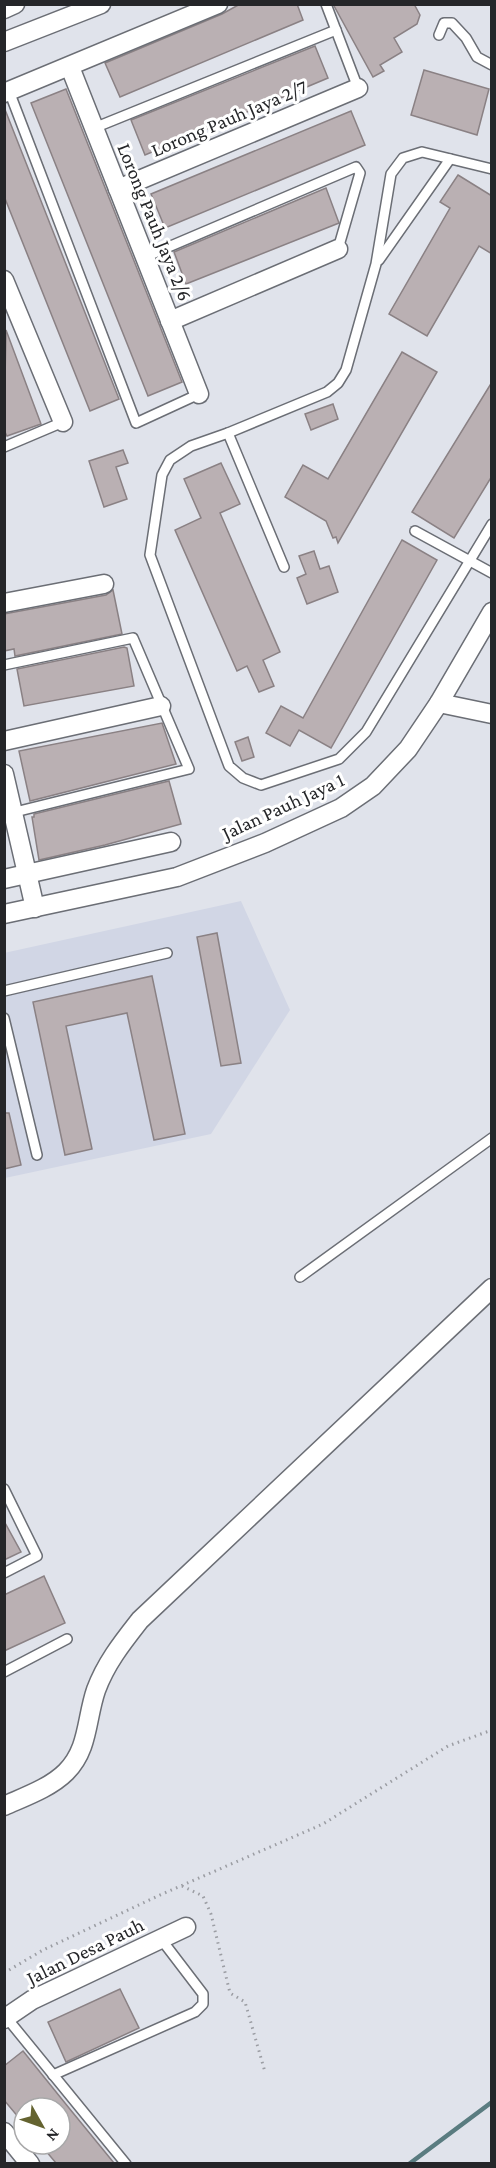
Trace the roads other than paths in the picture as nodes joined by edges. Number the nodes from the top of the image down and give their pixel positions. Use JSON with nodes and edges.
{"nodes":[{"id":1,"x":15,"y":4,"type":"edge"},
{"id":2,"x":102,"y":4,"type":"edge"},
{"id":3,"x":218,"y":4,"type":"edge"},
{"id":4,"x":326,"y":4,"type":"edge"},
{"id":5,"x":4,"y":9,"type":"edge"},
{"id":6,"x":336,"y":30,"type":"junction"},
{"id":7,"x":440,"y":35,"type":"dead end"},
{"id":8,"x":4,"y":42,"type":"edge"},
{"id":9,"x":492,"y":65,"type":"edge"},
{"id":10,"x":70,"y":67,"type":"junction"},
{"id":11,"x":358,"y":88,"type":"joint"},
{"id":12,"x":7,"y":92,"type":"edge"},
{"id":13,"x":94,"y":128,"type":"junction"},
{"id":14,"x":450,"y":159,"type":"junction"},
{"id":15,"x":492,"y":170,"type":"edge"},
{"id":16,"x":118,"y":189,"type":"junction"},
{"id":17,"x":338,"y":249,"type":"joint"},
{"id":18,"x":145,"y":257,"type":"junction"},
{"id":19,"x":376,"y":264,"type":"junction"},
{"id":20,"x":4,"y":280,"type":"edge"},
{"id":21,"x":170,"y":321,"type":"junction"},
{"id":22,"x":199,"y":394,"type":"joint"},
{"id":23,"x":63,"y":422,"type":"joint"},
{"id":24,"x":228,"y":433,"type":"junction"},
{"id":25,"x":4,"y":447,"type":"edge"},
{"id":26,"x":492,"y":524,"type":"edge"},
{"id":27,"x":415,"y":531,"type":"dead end"},
{"id":28,"x":470,"y":560,"type":"junction"},
{"id":29,"x":284,"y":567,"type":"dead end"},
{"id":30,"x":492,"y":573,"type":"edge"},
{"id":31,"x":104,"y":584,"type":"dead end"},
{"id":32,"x":4,"y":603,"type":"edge"},
{"id":33,"x":492,"y":612,"type":"edge"},
{"id":34,"x":4,"y":665,"type":"edge"},
{"id":35,"x":439,"y":703,"type":"junction"},
{"id":36,"x":161,"y":706,"type":"junction"},
{"id":37,"x":492,"y":714,"type":"edge"},
{"id":38,"x":4,"y":741,"type":"edge"},
{"id":39,"x":4,"y":774,"type":"edge"},
{"id":40,"x":9,"y":813,"type":"edge"},
{"id":41,"x":171,"y":842,"type":"dead end"},
{"id":42,"x":27,"y":874,"type":"junction"},
{"id":43,"x":4,"y":879,"type":"edge"},
{"id":44,"x":35,"y":908,"type":"junction"},
{"id":45,"x":4,"y":914,"type":"edge"},
{"id":46,"x":167,"y":953,"type":"dead end"},
{"id":47,"x":4,"y":991,"type":"edge"},
{"id":48,"x":4,"y":1018,"type":"edge"},
{"id":49,"x":492,"y":1138,"type":"edge"},
{"id":50,"x":37,"y":1155,"type":"dead end"},
{"id":51,"x":300,"y":1277,"type":"dead end"},
{"id":52,"x":492,"y":1288,"type":"edge"},
{"id":53,"x":4,"y":1489,"type":"edge"},
{"id":54,"x":4,"y":1573,"type":"edge"},
{"id":55,"x":67,"y":1639,"type":"dead end"},
{"id":56,"x":4,"y":1672,"type":"edge"},
{"id":57,"x":4,"y":1806,"type":"edge"},
{"id":58,"x":186,"y":1927,"type":"dead end"},
{"id":59,"x":161,"y":1939,"type":"junction"},
{"id":60,"x":5,"y":2018,"type":"edge"},
{"id":61,"x":53,"y":2075,"type":"junction"},
{"id":62,"x":4,"y":2132,"type":"edge"},
{"id":63,"x":30,"y":2163,"type":"edge"},
{"id":64,"x":126,"y":2163,"type":"edge"}],
"edges":[{"from":1,"to":5,"type":"street"},
{"from":2,"to":8,"type":"street"},
{"from":3,"to":10,"type":"street"},
{"from":4,"to":6,"type":"lane"},
{"from":6,"to":11,"type":"lane"},
{"from":6,"to":13,"type":"lane"},
{"from":7,"to":9,"type":"lane"},
{"from":10,"to":12,"type":"street"},
{"from":10,"to":13,"type":"street","name":"Lorong Pauh Jaya 2/6"},
{"from":11,"to":16,"type":"street","name":"Lorong Pauh Jaya 2/7"},
{"from":12,"to":22,"type":"lane"},
{"from":13,"to":16,"type":"street","name":"Lorong Pauh Jaya 2/6"},
{"from":14,"to":15,"type":"lane"},
{"from":14,"to":19,"type":"lane"},
{"from":14,"to":19,"type":"lane"},
{"from":16,"to":18,"type":"street","name":"Lorong Pauh Jaya 2/6"},
{"from":17,"to":18,"type":"lane"},
{"from":17,"to":21,"type":"street"},
{"from":18,"to":21,"type":"street","name":"Lorong Pauh Jaya 2/6"},
{"from":19,"to":24,"type":"lane"},
{"from":20,"to":23,"type":"street"},
{"from":21,"to":22,"type":"street","name":"Lorong Pauh Jaya 2/6"},
{"from":23,"to":25,"type":"lane"},
{"from":24,"to":28,"type":"lane"},
{"from":24,"to":29,"type":"lane"},
{"from":26,"to":28,"type":"lane"},
{"from":27,"to":28,"type":"lane"},
{"from":28,"to":30,"type":"lane"},
{"from":31,"to":32,"type":"street"},
{"from":33,"to":35,"type":"street","name":"Jalan Pauh Jaya 1"},
{"from":34,"to":36,"type":"lane"},
{"from":35,"to":37,"type":"street"},
{"from":35,"to":44,"type":"street","name":"Jalan Pauh Jaya 1"},
{"from":36,"to":38,"type":"street"},
{"from":36,"to":40,"type":"lane"},
{"from":39,"to":40,"type":"street"},
{"from":40,"to":42,"type":"street"},
{"from":41,"to":42,"type":"street"},
{"from":42,"to":43,"type":"street"},
{"from":42,"to":44,"type":"street"},
{"from":44,"to":45,"type":"street","name":"Jalan Pauh Jaya 1"},
{"from":46,"to":47,"type":"lane"},
{"from":48,"to":50,"type":"lane"},
{"from":49,"to":51,"type":"lane"},
{"from":52,"to":57,"type":"street"},
{"from":53,"to":54,"type":"lane"},
{"from":55,"to":56,"type":"lane"},
{"from":58,"to":59,"type":"street","name":"Jalan Desa Pauh"},
{"from":59,"to":60,"type":"street","name":"Jalan Desa Pauh"},
{"from":59,"to":61,"type":"lane"},
{"from":60,"to":61,"type":"lane"},
{"from":61,"to":64,"type":"lane"},
{"from":62,"to":63,"type":"street"}]}
